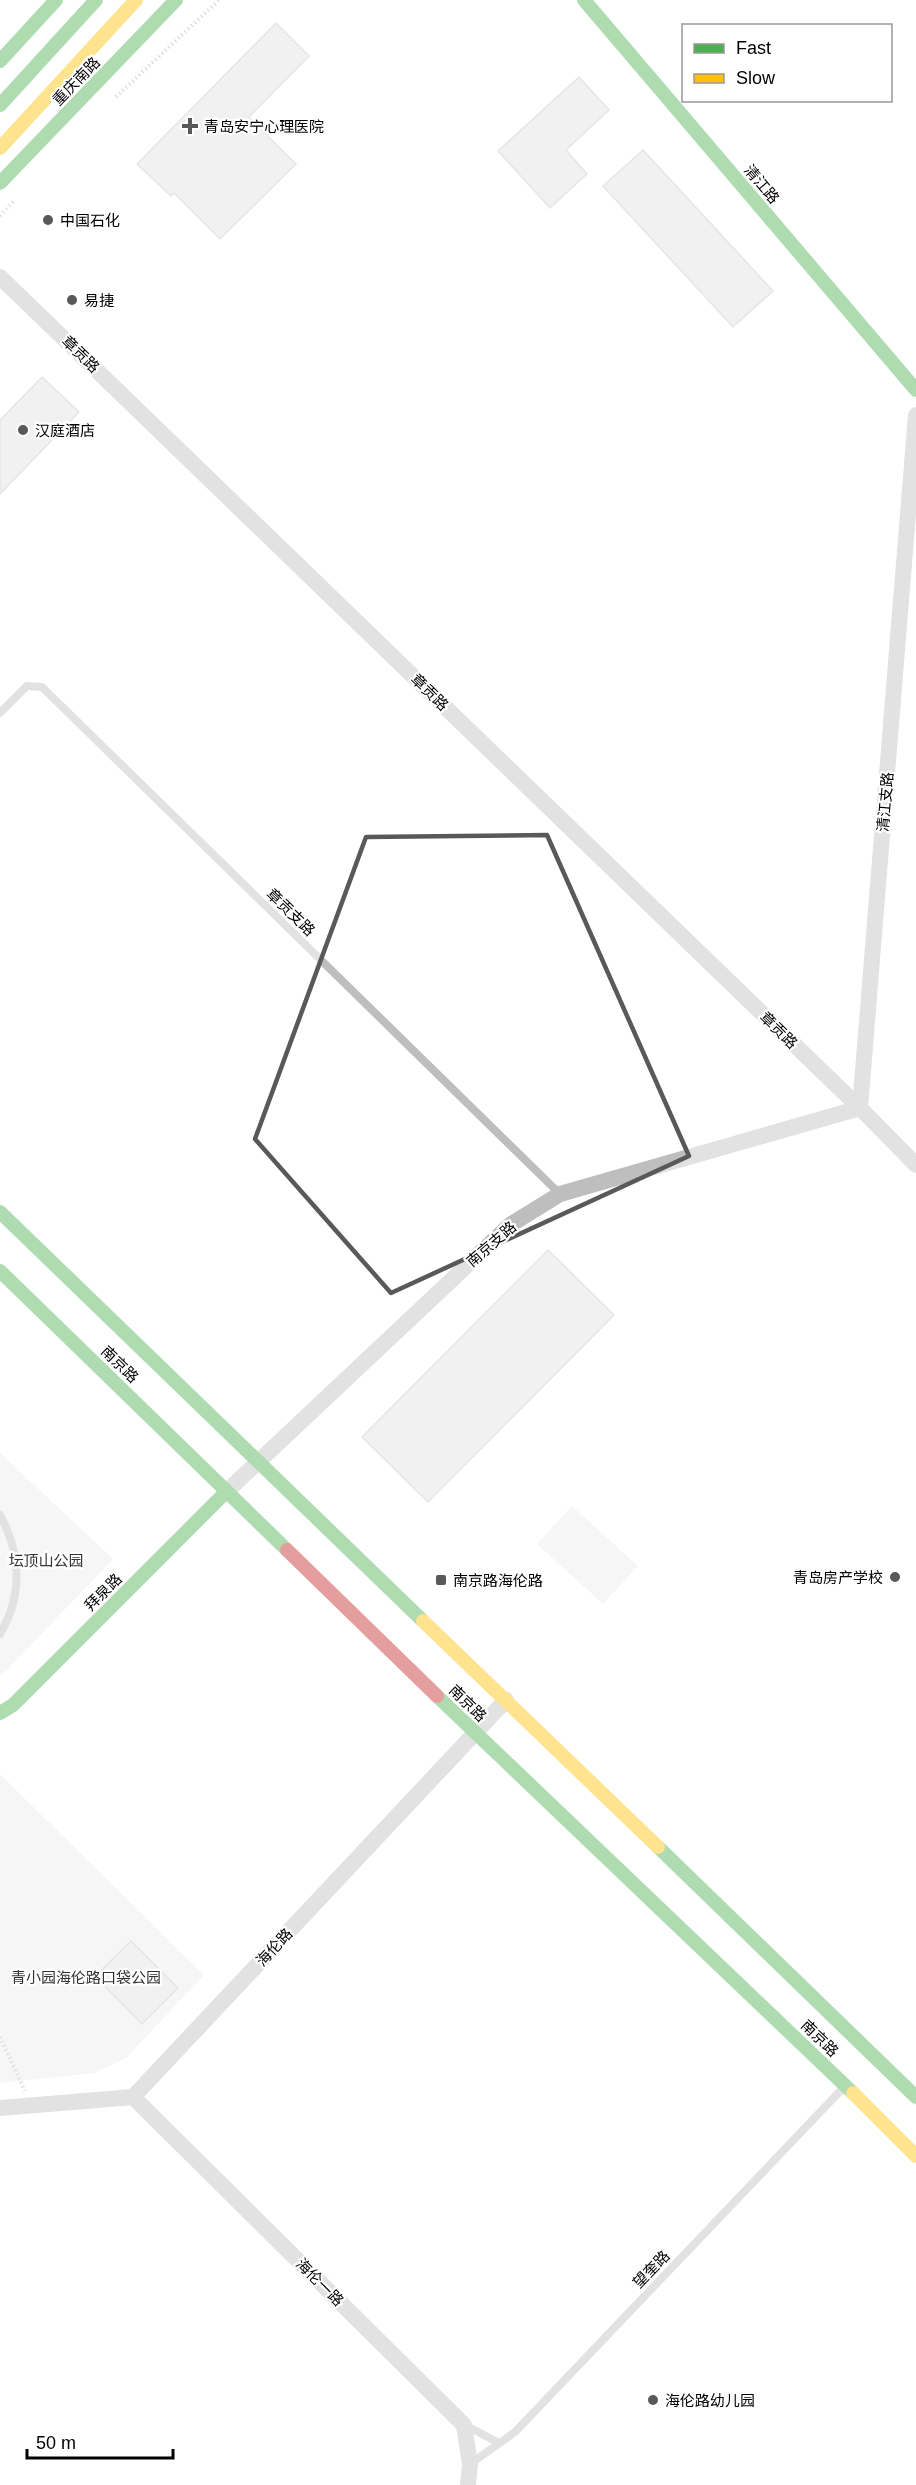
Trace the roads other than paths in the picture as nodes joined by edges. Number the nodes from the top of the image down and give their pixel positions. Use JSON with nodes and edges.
{"nodes":[{"id":1,"x":56,"y":0,"type":"edge"},
{"id":2,"x":96,"y":0,"type":"edge"},
{"id":3,"x":136,"y":0,"type":"edge"},
{"id":4,"x":176,"y":0,"type":"edge"},
{"id":5,"x":584,"y":0,"type":"edge"},
{"id":6,"x":0,"y":61,"type":"edge"},
{"id":7,"x":0,"y":105,"type":"edge"},
{"id":8,"x":0,"y":148,"type":"edge"},
{"id":9,"x":0,"y":183,"type":"edge"},
{"id":10,"x":0,"y":277,"type":"edge"},
{"id":11,"x":916,"y":390,"type":"edge"},
{"id":12,"x":916,"y":416,"type":"edge"},
{"id":13,"x":0,"y":713,"type":"edge"},
{"id":14,"x":860,"y":1108,"type":"junction"},
{"id":15,"x":916,"y":1165,"type":"edge"},
{"id":16,"x":560,"y":1194,"type":"junction"},
{"id":17,"x":0,"y":1212,"type":"edge"},
{"id":18,"x":0,"y":1270,"type":"edge"},
{"id":19,"x":256,"y":1462,"type":"junction"},
{"id":20,"x":226,"y":1492,"type":"junction"},
{"id":21,"x":0,"y":1515,"type":"edge"},
{"id":22,"x":0,"y":1634,"type":"edge"},
{"id":23,"x":506,"y":1700,"type":"junction"},
{"id":24,"x":0,"y":1713,"type":"edge"},
{"id":25,"x":476,"y":1733,"type":"junction"},
{"id":26,"x":845,"y":2085,"type":"junction"},
{"id":27,"x":133,"y":2097,"type":"junction"},
{"id":28,"x":916,"y":2097,"type":"edge"},
{"id":29,"x":0,"y":2108,"type":"edge"},
{"id":30,"x":916,"y":2156,"type":"edge"},
{"id":31,"x":464,"y":2425,"type":"junction"},
{"id":32,"x":499,"y":2443,"type":"junction"},
{"id":33,"x":470,"y":2464,"type":"junction"},
{"id":34,"x":468,"y":2485,"type":"edge"}],
"edges":[{"from":1,"to":6,"type":"main road"},
{"from":2,"to":7,"type":"main road"},
{"from":3,"to":8,"type":"main road"},
{"from":4,"to":9,"type":"main road","name":"重庆南路"},
{"from":5,"to":11,"type":"main road","name":"清江路"},
{"from":10,"to":14,"type":"street","name":"章贡路"},
{"from":12,"to":14,"type":"street","name":"清江支路"},
{"from":13,"to":16,"type":"lane","name":"章贡支路"},
{"from":14,"to":15,"type":"street"},
{"from":14,"to":16,"type":"street","name":"南京支路"},
{"from":16,"to":19,"type":"street","name":"南京支路"},
{"from":17,"to":19,"type":"main road","name":"南京路"},
{"from":18,"to":20,"type":"main road","name":"南京路"},
{"from":19,"to":20,"type":"street","name":"南京支路"},
{"from":19,"to":23,"type":"main road","name":"南京路"},
{"from":20,"to":24,"type":"main road","name":"拜泉路"},
{"from":20,"to":25,"type":"main road","name":"南京路"},
{"from":21,"to":22,"type":"lane"},
{"from":23,"to":25,"type":"street","name":"海伦路"},
{"from":23,"to":28,"type":"main road","name":"南京路"},
{"from":25,"to":26,"type":"main road","name":"南京路"},
{"from":25,"to":27,"type":"street","name":"海伦路"},
{"from":26,"to":30,"type":"main road","name":"南京路"},
{"from":26,"to":32,"type":"lane","name":"望奎路"},
{"from":27,"to":29,"type":"street"},
{"from":27,"to":31,"type":"street","name":"海伦一路"},
{"from":31,"to":32,"type":"lane"},
{"from":31,"to":33,"type":"street"},
{"from":32,"to":33,"type":"lane","name":"望奎路"},
{"from":33,"to":34,"type":"street"}]}
